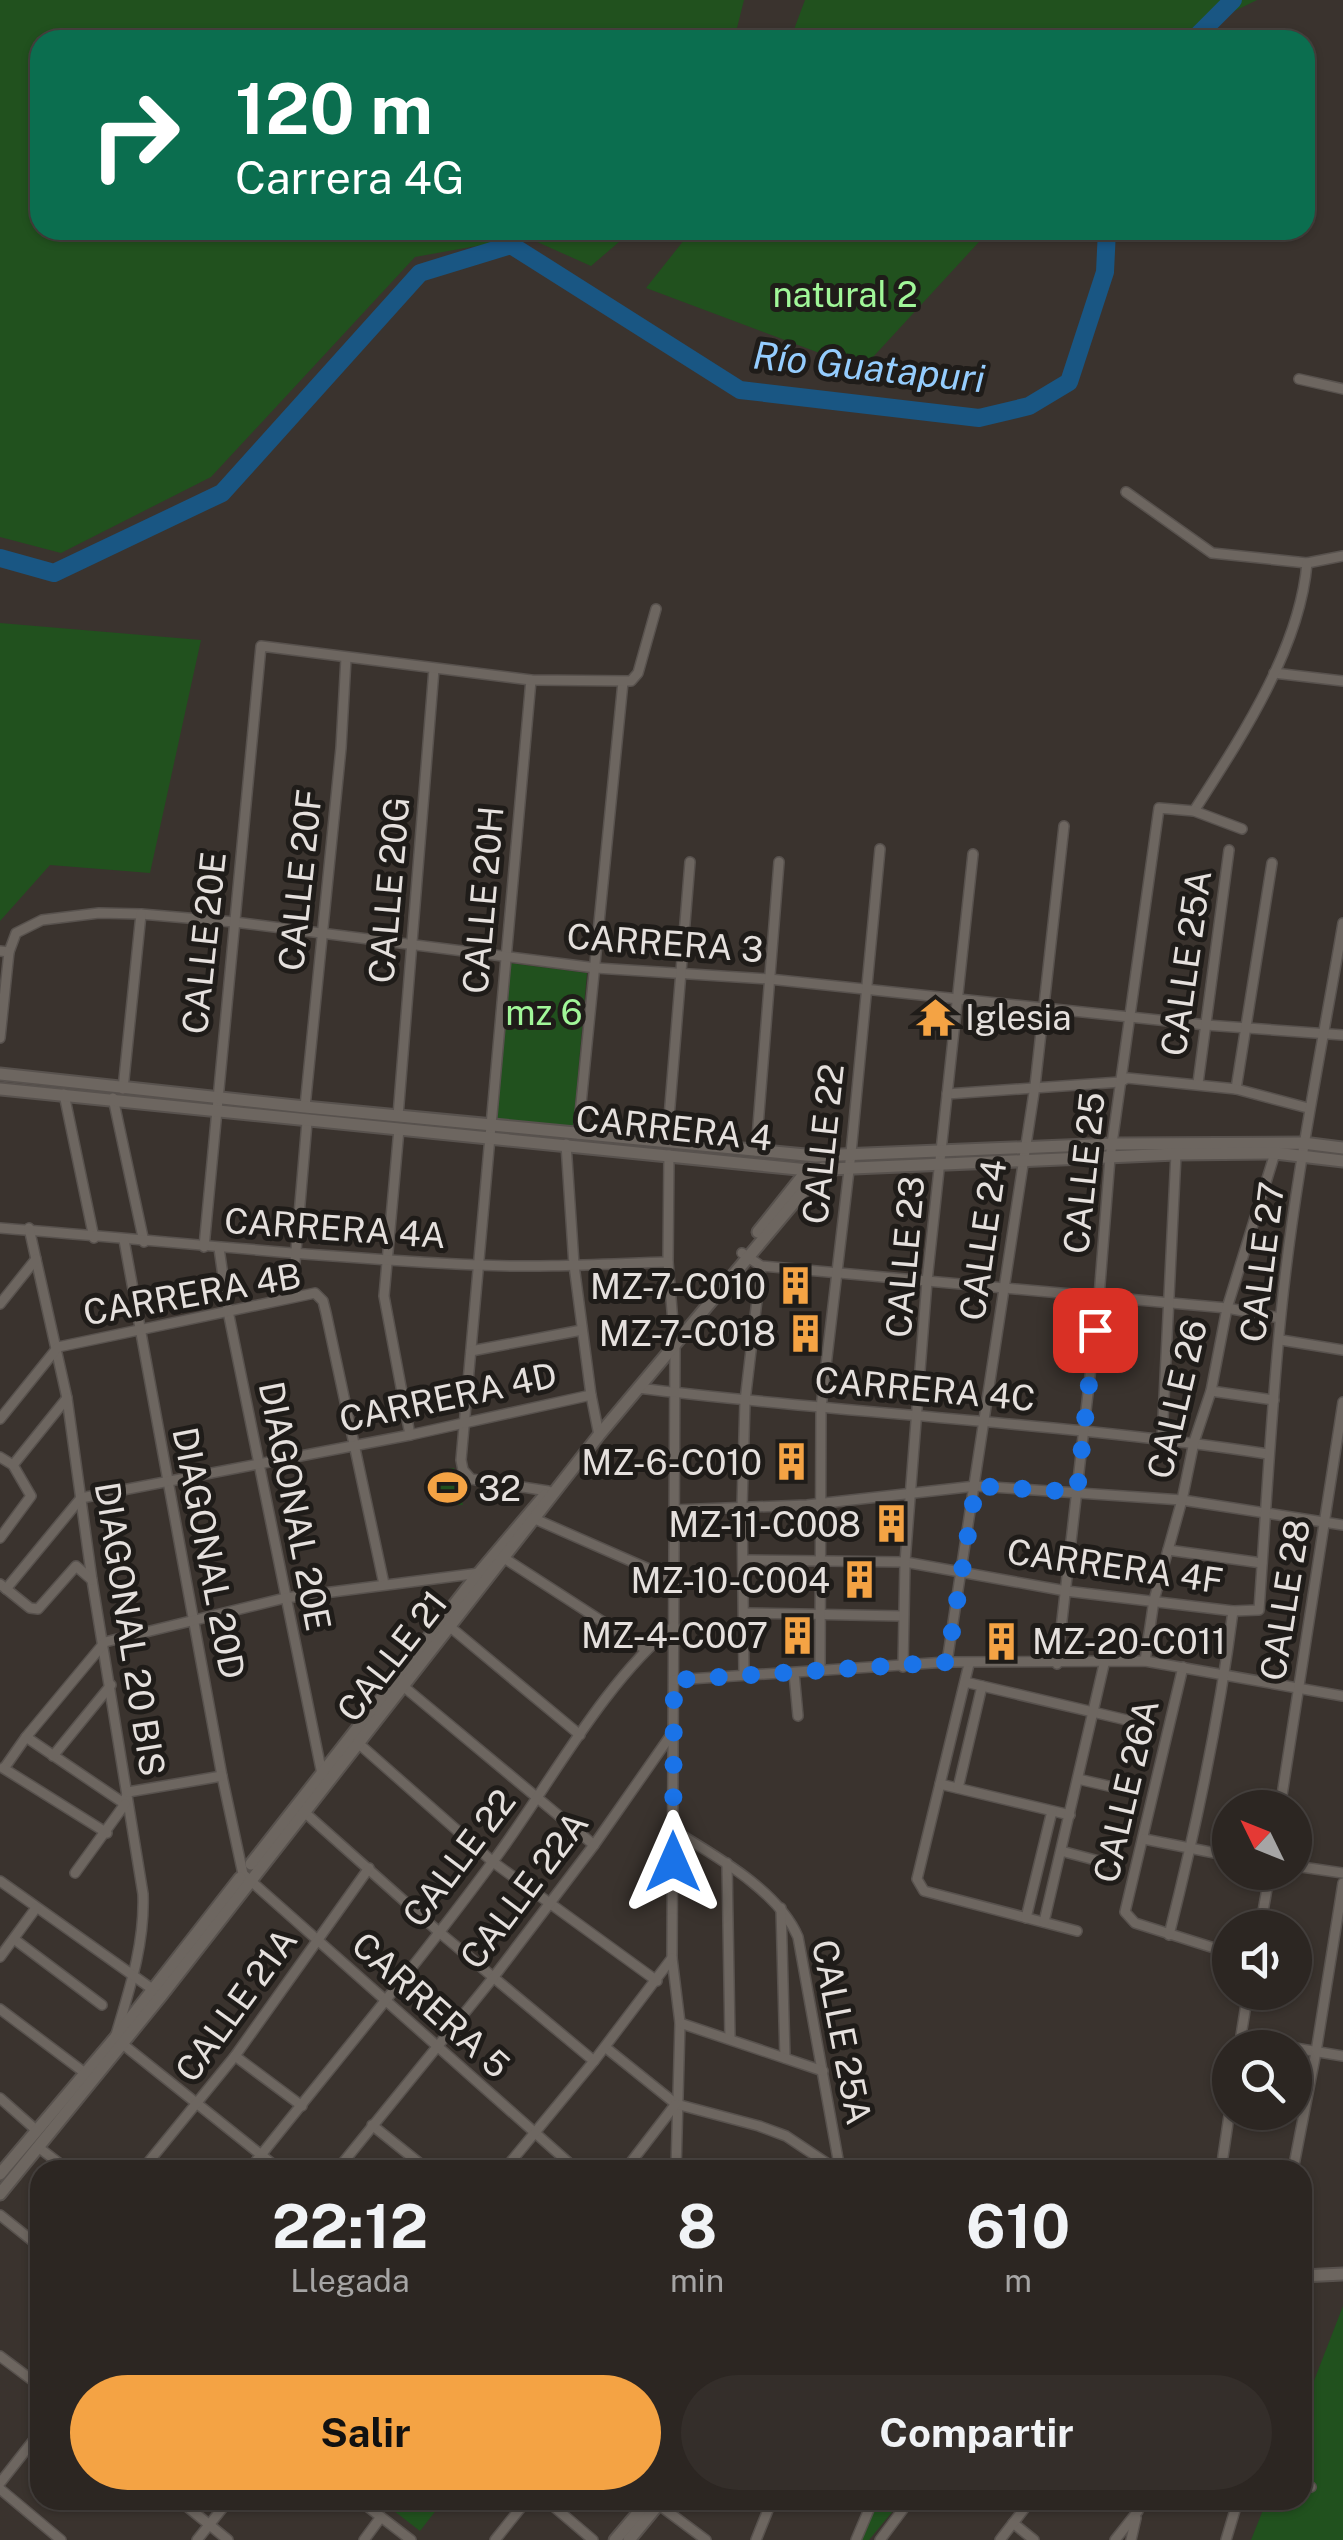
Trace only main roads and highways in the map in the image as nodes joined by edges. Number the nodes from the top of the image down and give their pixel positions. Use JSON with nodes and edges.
{"nodes":[{"id":1,"x":0,"y":1074,"type":"edge"},
{"id":2,"x":0,"y":1089,"type":"edge"},
{"id":3,"x":216,"y":1104,"type":"junction"},
{"id":4,"x":398,"y":1122,"type":"junction"},
{"id":5,"x":493,"y":1131,"type":"junction"},
{"id":6,"x":668,"y":1148,"type":"junction"},
{"id":7,"x":1343,"y":1148,"type":"edge"},
{"id":8,"x":1303,"y":1149,"type":"junction"},
{"id":9,"x":832,"y":1155,"type":"joint"},
{"id":10,"x":942,"y":1158,"type":"junction"},
{"id":11,"x":850,"y":1160,"type":"junction"},
{"id":12,"x":1343,"y":1161,"type":"edge"},
{"id":13,"x":820,"y":1162,"type":"junction"},
{"id":14,"x":808,"y":1170,"type":"junction"},
{"id":15,"x":744,"y":1255,"type":"junction"},
{"id":16,"x":674,"y":1342,"type":"junction"},
{"id":17,"x":598,"y":1432,"type":"junction"},
{"id":18,"x":485,"y":1574,"type":"junction"},
{"id":19,"x":300,"y":1807,"type":"junction"},
{"id":20,"x":118,"y":2041,"type":"junction"},
{"id":21,"x":0,"y":2174,"type":"edge"},
{"id":22,"x":0,"y":2194,"type":"edge"},
{"id":23,"x":1343,"y":2274,"type":"edge"},
{"id":24,"x":1312,"y":2276,"type":"edge"},
{"id":25,"x":646,"y":2510,"type":"edge"},
{"id":26,"x":649,"y":2510,"type":"edge"},
{"id":27,"x":615,"y":2540,"type":"edge"},
{"id":28,"x":629,"y":2540,"type":"edge"}],
"edges":[{"from":1,"to":3,"type":"main road","name":"CARRERA 4"},
{"from":2,"to":3,"type":"main road","name":"CARRERA 4"},
{"from":3,"to":4,"type":"main road","name":"CARRERA 4"},
{"from":3,"to":4,"type":"main road","name":"CARRERA 4"},
{"from":4,"to":5,"type":"main road","name":"CARRERA 4"},
{"from":5,"to":6,"type":"main road","name":"CARRERA 4"},
{"from":5,"to":6,"type":"main road","name":"CARRERA 4"},
{"from":6,"to":13,"type":"main road","name":"CARRERA 4"},
{"from":6,"to":14,"type":"main road","name":"CARRERA 4"},
{"from":7,"to":8,"type":"main road","name":"CARRERA 4"},
{"from":8,"to":10,"type":"main road","name":"CARRERA 4"},
{"from":8,"to":10,"type":"main road","name":"CARRERA 4"},
{"from":8,"to":12,"type":"main road","name":"CARRERA 4"},
{"from":9,"to":11,"type":"main road","name":"CARRERA 4"},
{"from":9,"to":13,"type":"main road","name":"CALLE 21"},
{"from":10,"to":11,"type":"main road","name":"CARRERA 4"},
{"from":11,"to":13,"type":"main road","name":"CARRERA 4"},
{"from":13,"to":14,"type":"main road","name":"CARRERA 4"},
{"from":13,"to":15,"type":"main road","name":"CALLE 21"},
{"from":14,"to":15,"type":"main road","name":"CALLE 21"},
{"from":15,"to":16,"type":"main road","name":"CALLE 21"},
{"from":16,"to":17,"type":"main road","name":"CALLE 21"},
{"from":16,"to":17,"type":"main road","name":"CALLE 21"},
{"from":17,"to":18,"type":"main road","name":"CALLE 21"},
{"from":17,"to":18,"type":"main road","name":"CALLE 21"},
{"from":18,"to":19,"type":"main road","name":"CALLE 21"},
{"from":18,"to":19,"type":"main road","name":"CALLE 21"},
{"from":19,"to":20,"type":"main road","name":"CALLE 21"},
{"from":20,"to":21,"type":"main road","name":"CALLE 21"},
{"from":20,"to":22,"type":"main road","name":"CALLE 21"},
{"from":23,"to":24,"type":"main road"},
{"from":25,"to":27,"type":"main road"},
{"from":26,"to":28,"type":"main road"}]}
